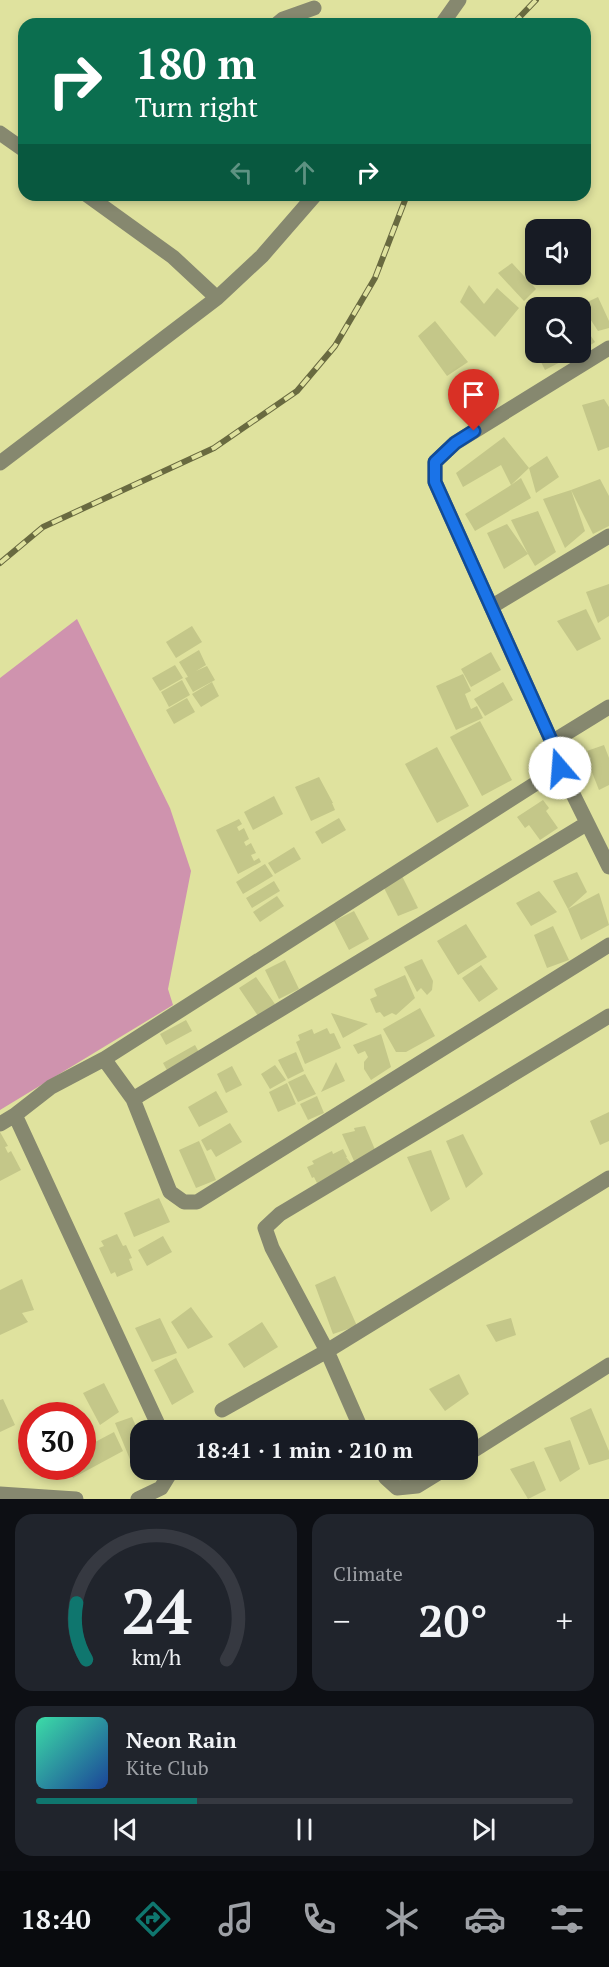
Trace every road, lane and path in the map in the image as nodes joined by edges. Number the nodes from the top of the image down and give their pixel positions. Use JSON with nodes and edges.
{"nodes":[{"id":1,"x":459,"y":0,"type":"edge"},
{"id":2,"x":314,"y":8,"type":"dead end"},
{"id":3,"x":285,"y":18,"type":"edge"},
{"id":4,"x":446,"y":18,"type":"edge"},
{"id":5,"x":0,"y":133,"type":"edge"},
{"id":6,"x":18,"y":146,"type":"edge"},
{"id":7,"x":97,"y":201,"type":"edge"},
{"id":8,"x":310,"y":201,"type":"edge"},
{"id":9,"x":217,"y":298,"type":"junction"},
{"id":10,"x":609,"y":348,"type":"edge"},
{"id":11,"x":0,"y":463,"type":"edge"},
{"id":12,"x":609,"y":537,"type":"edge"},
{"id":13,"x":491,"y":607,"type":"junction"},
{"id":14,"x":609,"y":706,"type":"edge"},
{"id":15,"x":552,"y":742,"type":"junction"},
{"id":16,"x":560,"y":768,"type":"junction"},
{"id":17,"x":586,"y":824,"type":"junction"},
{"id":18,"x":609,"y":865,"type":"edge"},
{"id":19,"x":609,"y":945,"type":"edge"},
{"id":20,"x":609,"y":1016,"type":"edge"},
{"id":21,"x":104,"y":1059,"type":"junction"},
{"id":22,"x":133,"y":1100,"type":"junction"},
{"id":23,"x":15,"y":1115,"type":"junction"},
{"id":24,"x":0,"y":1124,"type":"edge"},
{"id":25,"x":609,"y":1178,"type":"edge"},
{"id":26,"x":327,"y":1351,"type":"junction"},
{"id":27,"x":609,"y":1365,"type":"edge"},
{"id":28,"x":222,"y":1410,"type":"dead end"},
{"id":29,"x":156,"y":1420,"type":"edge"},
{"id":30,"x":358,"y":1420,"type":"edge"},
{"id":31,"x":478,"y":1448,"type":"edge"},
{"id":32,"x":166,"y":1480,"type":"edge"},
{"id":33,"x":388,"y":1480,"type":"edge"},
{"id":34,"x":427,"y":1480,"type":"edge"},
{"id":35,"x":0,"y":1494,"type":"edge"},
{"id":36,"x":76,"y":1499,"type":"edge"},
{"id":37,"x":138,"y":1499,"type":"edge"}],
"edges":[{"from":1,"to":4,"type":"street"},
{"from":2,"to":3,"type":"street"},
{"from":5,"to":6,"type":"street"},
{"from":7,"to":9,"type":"street"},
{"from":8,"to":9,"type":"street"},
{"from":9,"to":11,"type":"street"},
{"from":10,"to":13,"type":"street"},
{"from":12,"to":13,"type":"street"},
{"from":13,"to":15,"type":"street"},
{"from":14,"to":15,"type":"street"},
{"from":15,"to":16,"type":"street"},
{"from":16,"to":17,"type":"street"},
{"from":16,"to":21,"type":"street"},
{"from":17,"to":18,"type":"street"},
{"from":17,"to":22,"type":"street"},
{"from":19,"to":22,"type":"street"},
{"from":20,"to":26,"type":"street"},
{"from":21,"to":22,"type":"street"},
{"from":21,"to":23,"type":"street"},
{"from":23,"to":24,"type":"street"},
{"from":23,"to":29,"type":"street"},
{"from":25,"to":26,"type":"street"},
{"from":26,"to":28,"type":"street"},
{"from":26,"to":30,"type":"street"},
{"from":27,"to":31,"type":"street"},
{"from":32,"to":37,"type":"street"},
{"from":33,"to":34,"type":"street"},
{"from":35,"to":36,"type":"street"}]}
